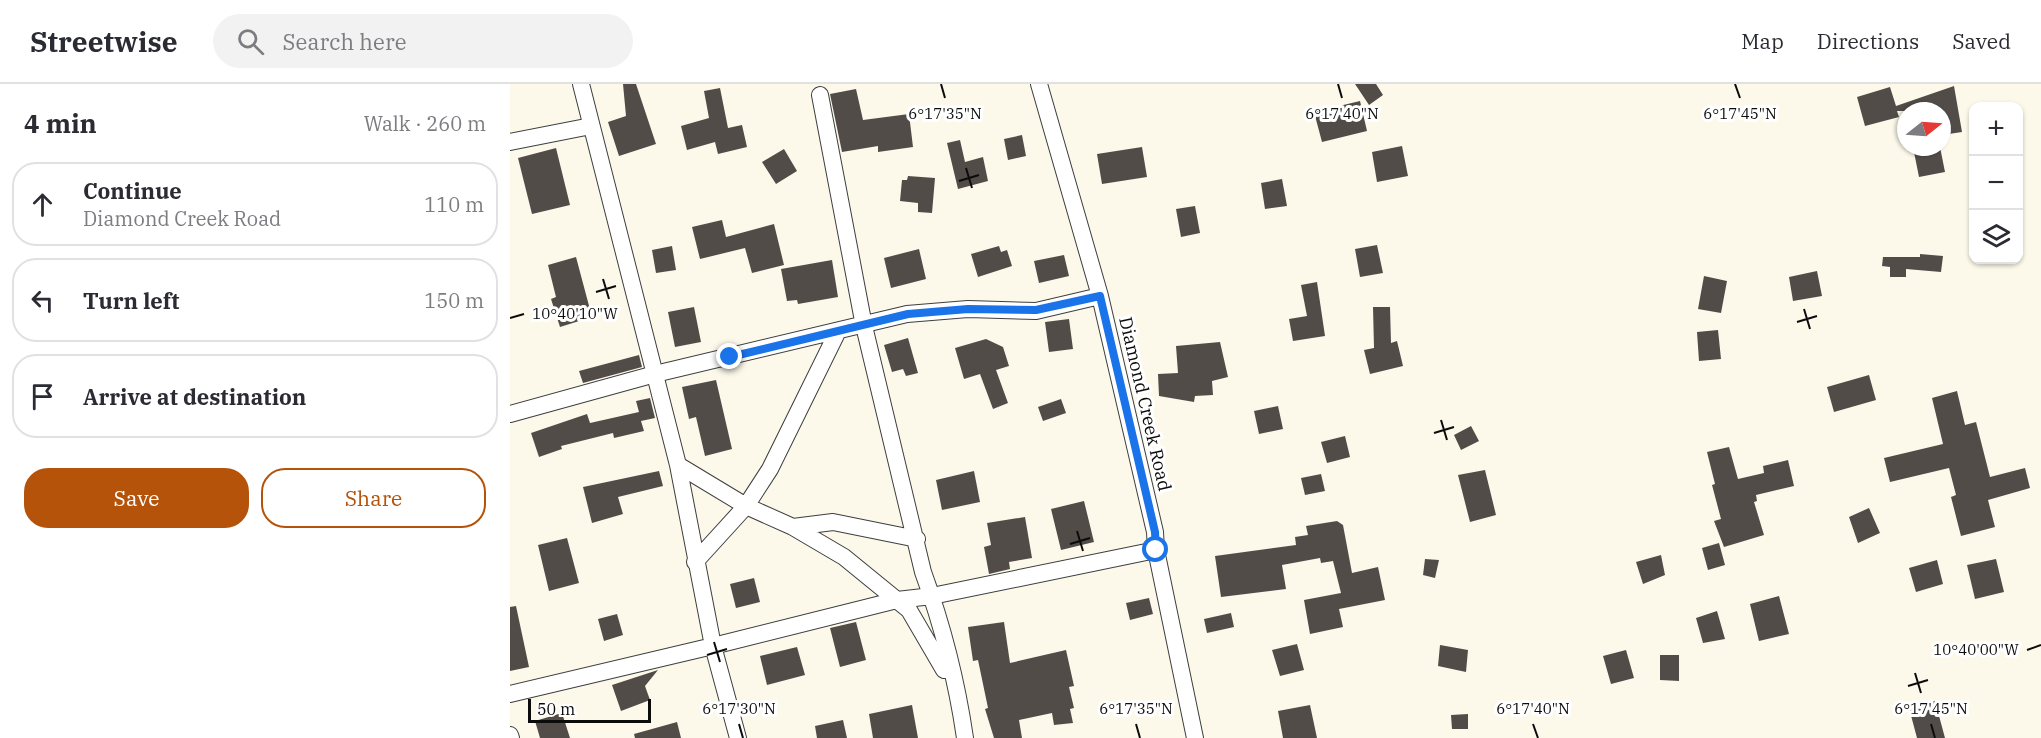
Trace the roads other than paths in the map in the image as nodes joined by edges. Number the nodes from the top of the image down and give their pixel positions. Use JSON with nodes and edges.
{"nodes":[{"id":1,"x":581,"y":84,"type":"edge"},
{"id":2,"x":1039,"y":84,"type":"edge"},
{"id":3,"x":820,"y":95,"type":"dead end"},
{"id":4,"x":591,"y":126,"type":"junction"},
{"id":5,"x":510,"y":142,"type":"edge"},
{"id":6,"x":1100,"y":296,"type":"junction"},
{"id":7,"x":864,"y":326,"type":"junction"},
{"id":8,"x":837,"y":333,"type":"junction"},
{"id":9,"x":655,"y":374,"type":"junction"},
{"id":10,"x":510,"y":414,"type":"edge"},
{"id":11,"x":678,"y":465,"type":"junction"},
{"id":12,"x":746,"y":506,"type":"junction"},
{"id":13,"x":793,"y":527,"type":"junction"},
{"id":14,"x":917,"y":539,"type":"junction"},
{"id":15,"x":1156,"y":550,"type":"junction"},
{"id":16,"x":695,"y":561,"type":"junction"},
{"id":17,"x":932,"y":596,"type":"junction"},
{"id":18,"x":897,"y":600,"type":"junction"},
{"id":19,"x":713,"y":646,"type":"junction"},
{"id":20,"x":510,"y":694,"type":"edge"},
{"id":21,"x":962,"y":715,"type":"junction"},
{"id":22,"x":738,"y":738,"type":"edge"},
{"id":23,"x":965,"y":738,"type":"edge"},
{"id":24,"x":1195,"y":738,"type":"edge"}],
"edges":[{"from":1,"to":4,"type":"street"},
{"from":2,"to":6,"type":"street","name":"Diamond Creek Road"},
{"from":3,"to":7,"type":"street"},
{"from":4,"to":5,"type":"street"},
{"from":4,"to":9,"type":"street"},
{"from":6,"to":7,"type":"street"},
{"from":6,"to":15,"type":"street","name":"Diamond Creek Road"},
{"from":7,"to":8,"type":"street"},
{"from":7,"to":14,"type":"street"},
{"from":8,"to":9,"type":"street"},
{"from":8,"to":12,"type":"street"},
{"from":9,"to":10,"type":"street"},
{"from":9,"to":11,"type":"street"},
{"from":11,"to":12,"type":"street"},
{"from":11,"to":16,"type":"street"},
{"from":12,"to":13,"type":"street"},
{"from":12,"to":16,"type":"street"},
{"from":13,"to":14,"type":"street"},
{"from":13,"to":18,"type":"street"},
{"from":14,"to":17,"type":"street"},
{"from":15,"to":17,"type":"street"},
{"from":15,"to":24,"type":"street","name":"Diamond Creek Road"},
{"from":16,"to":19,"type":"street"},
{"from":17,"to":18,"type":"street"},
{"from":17,"to":21,"type":"street"},
{"from":18,"to":19,"type":"street"},
{"from":18,"to":21,"type":"street"},
{"from":19,"to":20,"type":"street"},
{"from":19,"to":22,"type":"street"},
{"from":21,"to":23,"type":"street"}]}
